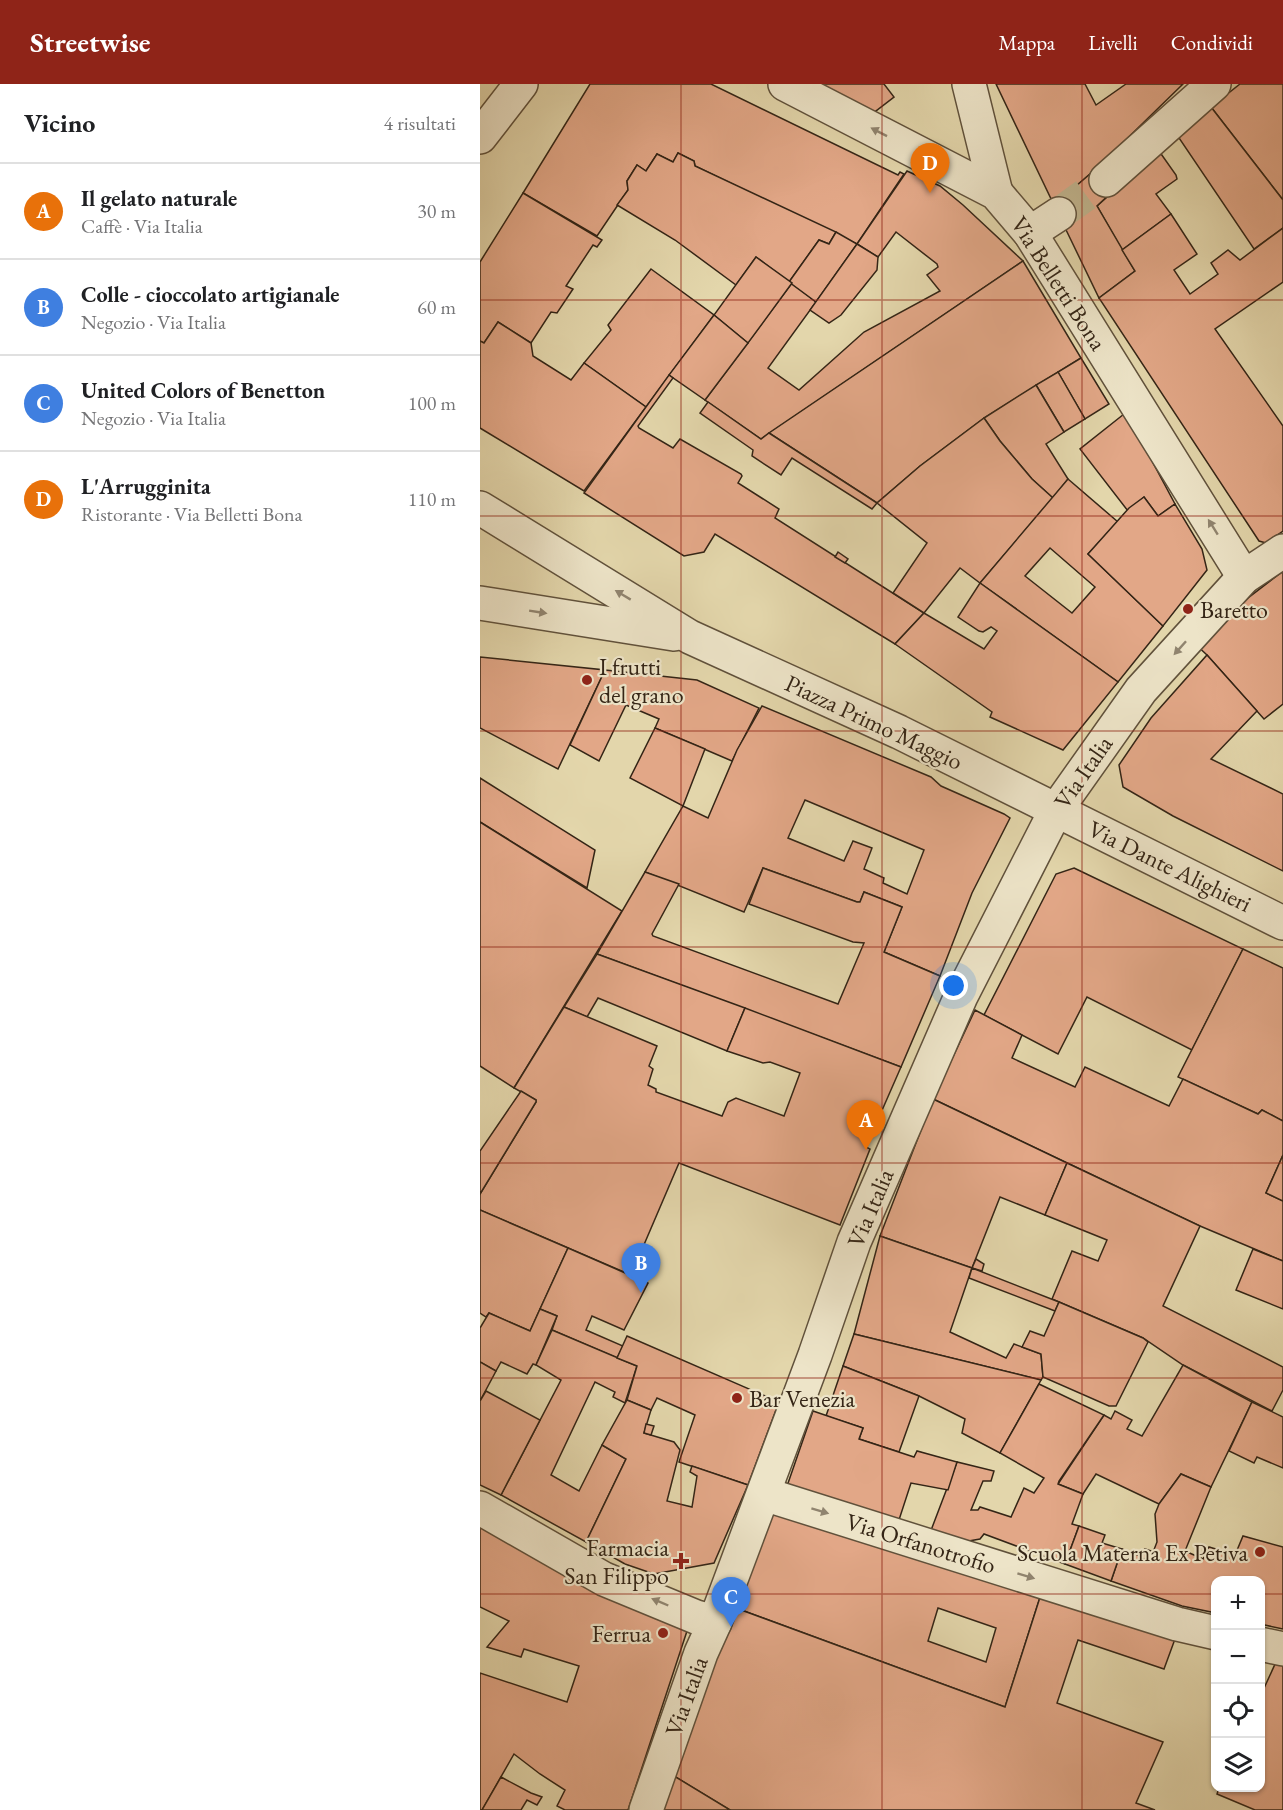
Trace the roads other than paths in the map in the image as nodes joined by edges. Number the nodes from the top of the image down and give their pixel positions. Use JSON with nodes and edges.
{"nodes":[{"id":1,"x":521,"y":84,"type":"edge"},
{"id":2,"x":785,"y":84,"type":"edge"},
{"id":3,"x":969,"y":84,"type":"edge"},
{"id":4,"x":1214,"y":84,"type":"edge"},
{"id":5,"x":480,"y":136,"type":"edge"},
{"id":6,"x":1106,"y":180,"type":"tunnel mouth"},
{"id":7,"x":996,"y":193,"type":"junction"},
{"id":8,"x":1059,"y":214,"type":"tunnel mouth"},
{"id":9,"x":1030,"y":233,"type":"junction"},
{"id":10,"x":480,"y":508,"type":"edge"},
{"id":11,"x":1283,"y":551,"type":"edge"},
{"id":12,"x":1244,"y":577,"type":"junction"},
{"id":13,"x":480,"y":603,"type":"edge"},
{"id":14,"x":690,"y":637,"type":"junction"},
{"id":15,"x":1056,"y":810,"type":"junction"},
{"id":16,"x":1283,"y":923,"type":"edge"},
{"id":17,"x":764,"y":1494,"type":"junction"},
{"id":18,"x":480,"y":1508,"type":"edge"},
{"id":19,"x":715,"y":1622,"type":"junction"},
{"id":20,"x":1211,"y":1632,"type":"edge"},
{"id":21,"x":1265,"y":1645,"type":"edge"},
{"id":22,"x":1283,"y":1649,"type":"edge"},
{"id":23,"x":646,"y":1810,"type":"edge"}],
"edges":[{"from":1,"to":5,"type":"street"},
{"from":7,"to":2,"type":"street","name":"Via Belletti Bona","one_way":true},
{"from":3,"to":7,"type":"street"},
{"from":4,"to":6,"type":"street"},
{"from":7,"to":9,"type":"street","name":"Via Belletti Bona"},
{"from":8,"to":9,"type":"street"},
{"from":12,"to":9,"type":"street","name":"Via Belletti Bona","one_way":true},
{"from":14,"to":10,"type":"street","name":"Piazza Primo Maggio","one_way":true},
{"from":11,"to":12,"type":"street","name":"Via Italia"},
{"from":12,"to":15,"type":"street","name":"Via Italia","one_way":true},
{"from":13,"to":14,"type":"street","name":"Piazza Primo Maggio","one_way":true},
{"from":14,"to":15,"type":"street","name":"Piazza Primo Maggio"},
{"from":15,"to":16,"type":"street","name":"Via Dante Alighieri"},
{"from":15,"to":17,"type":"street","name":"Via Italia"},
{"from":17,"to":19,"type":"street","name":"Via Italia"},
{"from":17,"to":20,"type":"street","name":"Via Orfanotrofio","one_way":true},
{"from":19,"to":18,"type":"street","one_way":true},
{"from":19,"to":23,"type":"street","name":"Via Italia"},
{"from":21,"to":22,"type":"street"}]}
